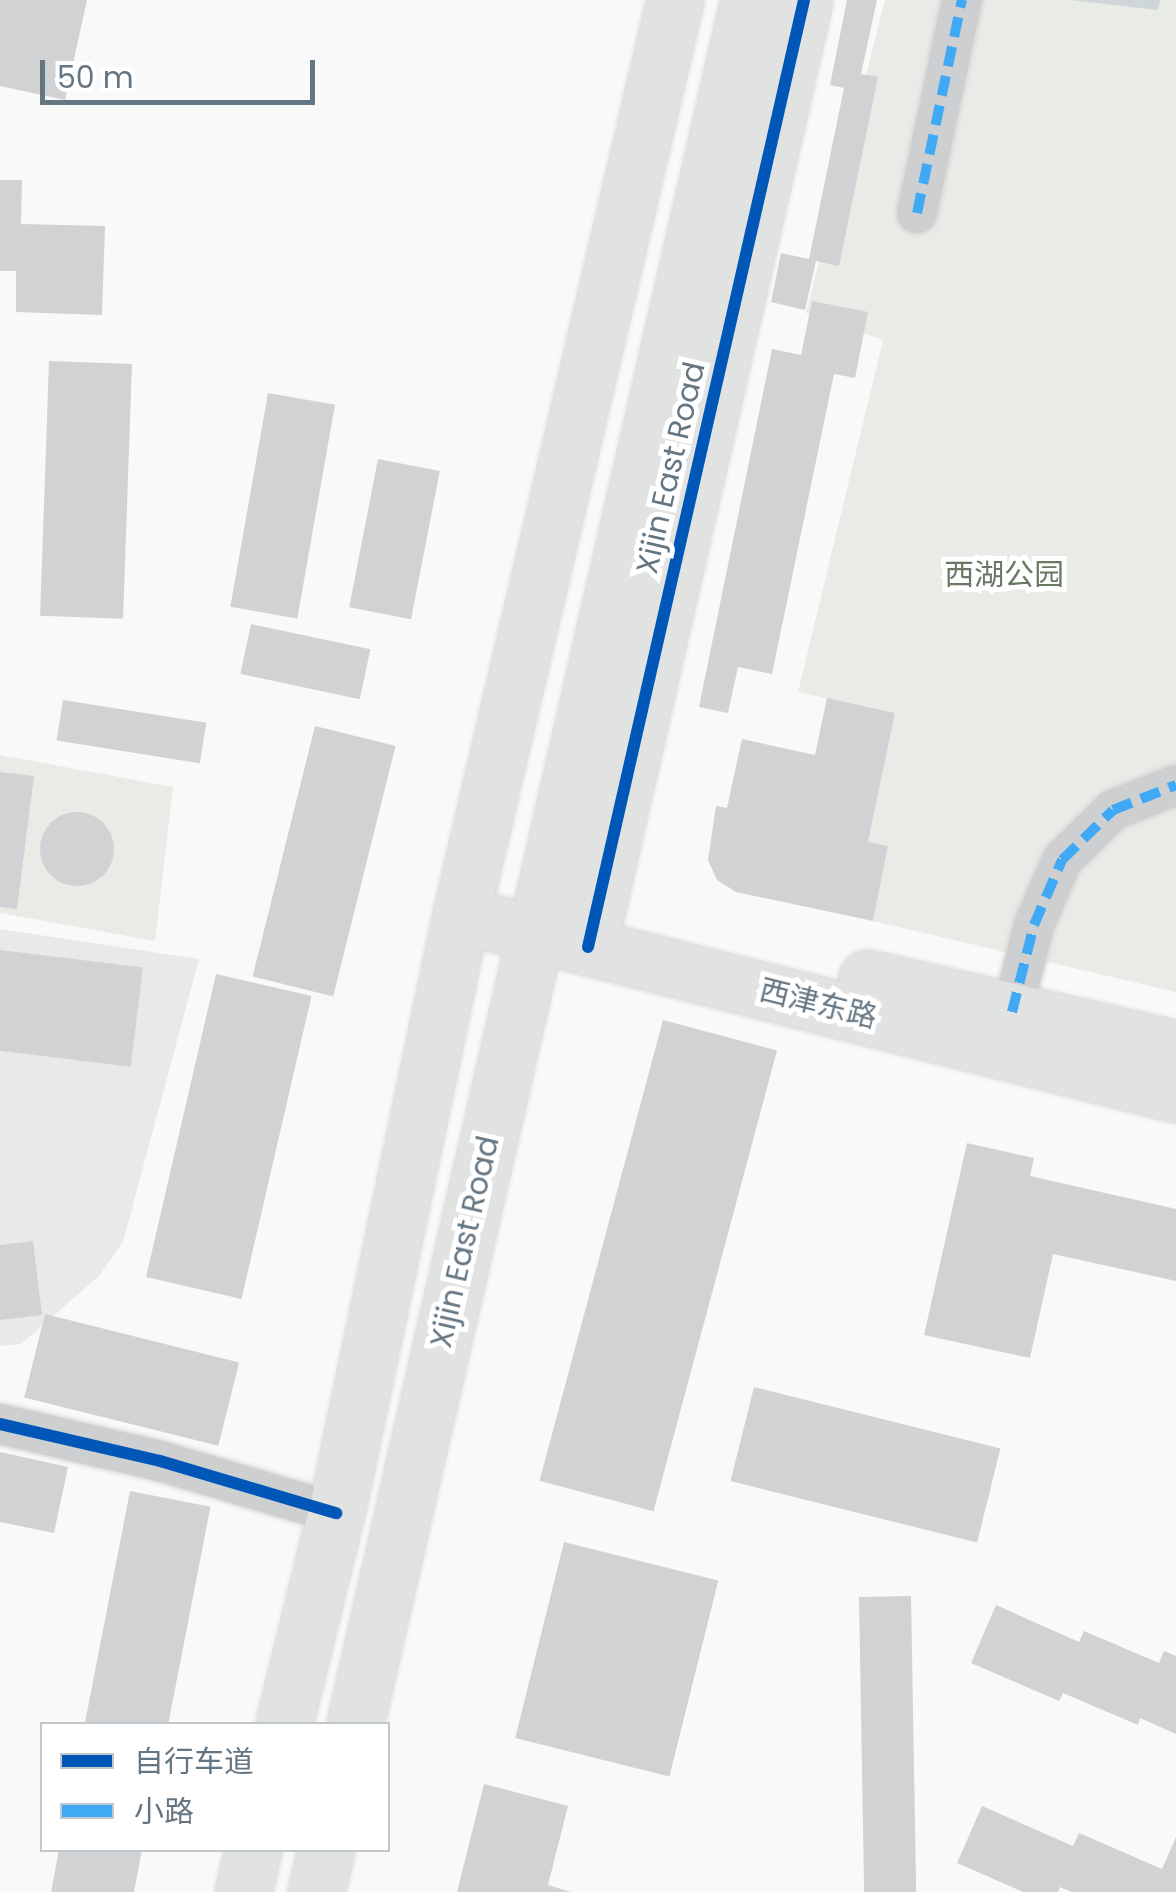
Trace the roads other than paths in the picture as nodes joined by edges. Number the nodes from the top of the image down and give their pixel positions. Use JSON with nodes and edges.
{"nodes":[{"id":1,"x":675,"y":0,"type":"edge"},
{"id":2,"x":749,"y":0,"type":"edge"},
{"id":3,"x":804,"y":0,"type":"edge"},
{"id":4,"x":962,"y":0,"type":"edge"},
{"id":5,"x":917,"y":213,"type":"dead end"},
{"id":6,"x":1176,"y":785,"type":"edge"},
{"id":7,"x":464,"y":900,"type":"junction"},
{"id":8,"x":539,"y":919,"type":"junction"},
{"id":9,"x":591,"y":931,"type":"junction"},
{"id":10,"x":1012,"y":1012,"type":"junction"},
{"id":11,"x":1176,"y":1049,"type":"edge"},
{"id":12,"x":1176,"y":1094,"type":"edge"},
{"id":13,"x":0,"y":1424,"type":"edge"},
{"id":14,"x":336,"y":1512,"type":"junction"},
{"id":15,"x":284,"y":1722,"type":"edge"},
{"id":16,"x":355,"y":1722,"type":"edge"},
{"id":17,"x":253,"y":1852,"type":"edge"},
{"id":18,"x":326,"y":1852,"type":"edge"},
{"id":19,"x":243,"y":1892,"type":"edge"},
{"id":20,"x":316,"y":1892,"type":"edge"}],
"edges":[{"from":1,"to":7,"type":"main road"},
{"from":2,"to":8,"type":"main road","name":"Xijin East Road"},
{"from":3,"to":9,"type":"main road","name":"Xijin East Road"},
{"from":4,"to":5,"type":"street"},
{"from":6,"to":10,"type":"street"},
{"from":7,"to":8,"type":"main road","name":"西津东路"},
{"from":7,"to":14,"type":"main road"},
{"from":8,"to":9,"type":"main road","name":"西津东路"},
{"from":8,"to":16,"type":"main road","name":"Xijin East Road"},
{"from":9,"to":10,"type":"main road","name":"西津东路"},
{"from":9,"to":12,"type":"main road","name":"西津东路"},
{"from":10,"to":11,"type":"main road","name":"西津东路"},
{"from":13,"to":14,"type":"street"},
{"from":14,"to":15,"type":"main road"},
{"from":17,"to":19,"type":"main road"},
{"from":18,"to":20,"type":"main road"}]}
